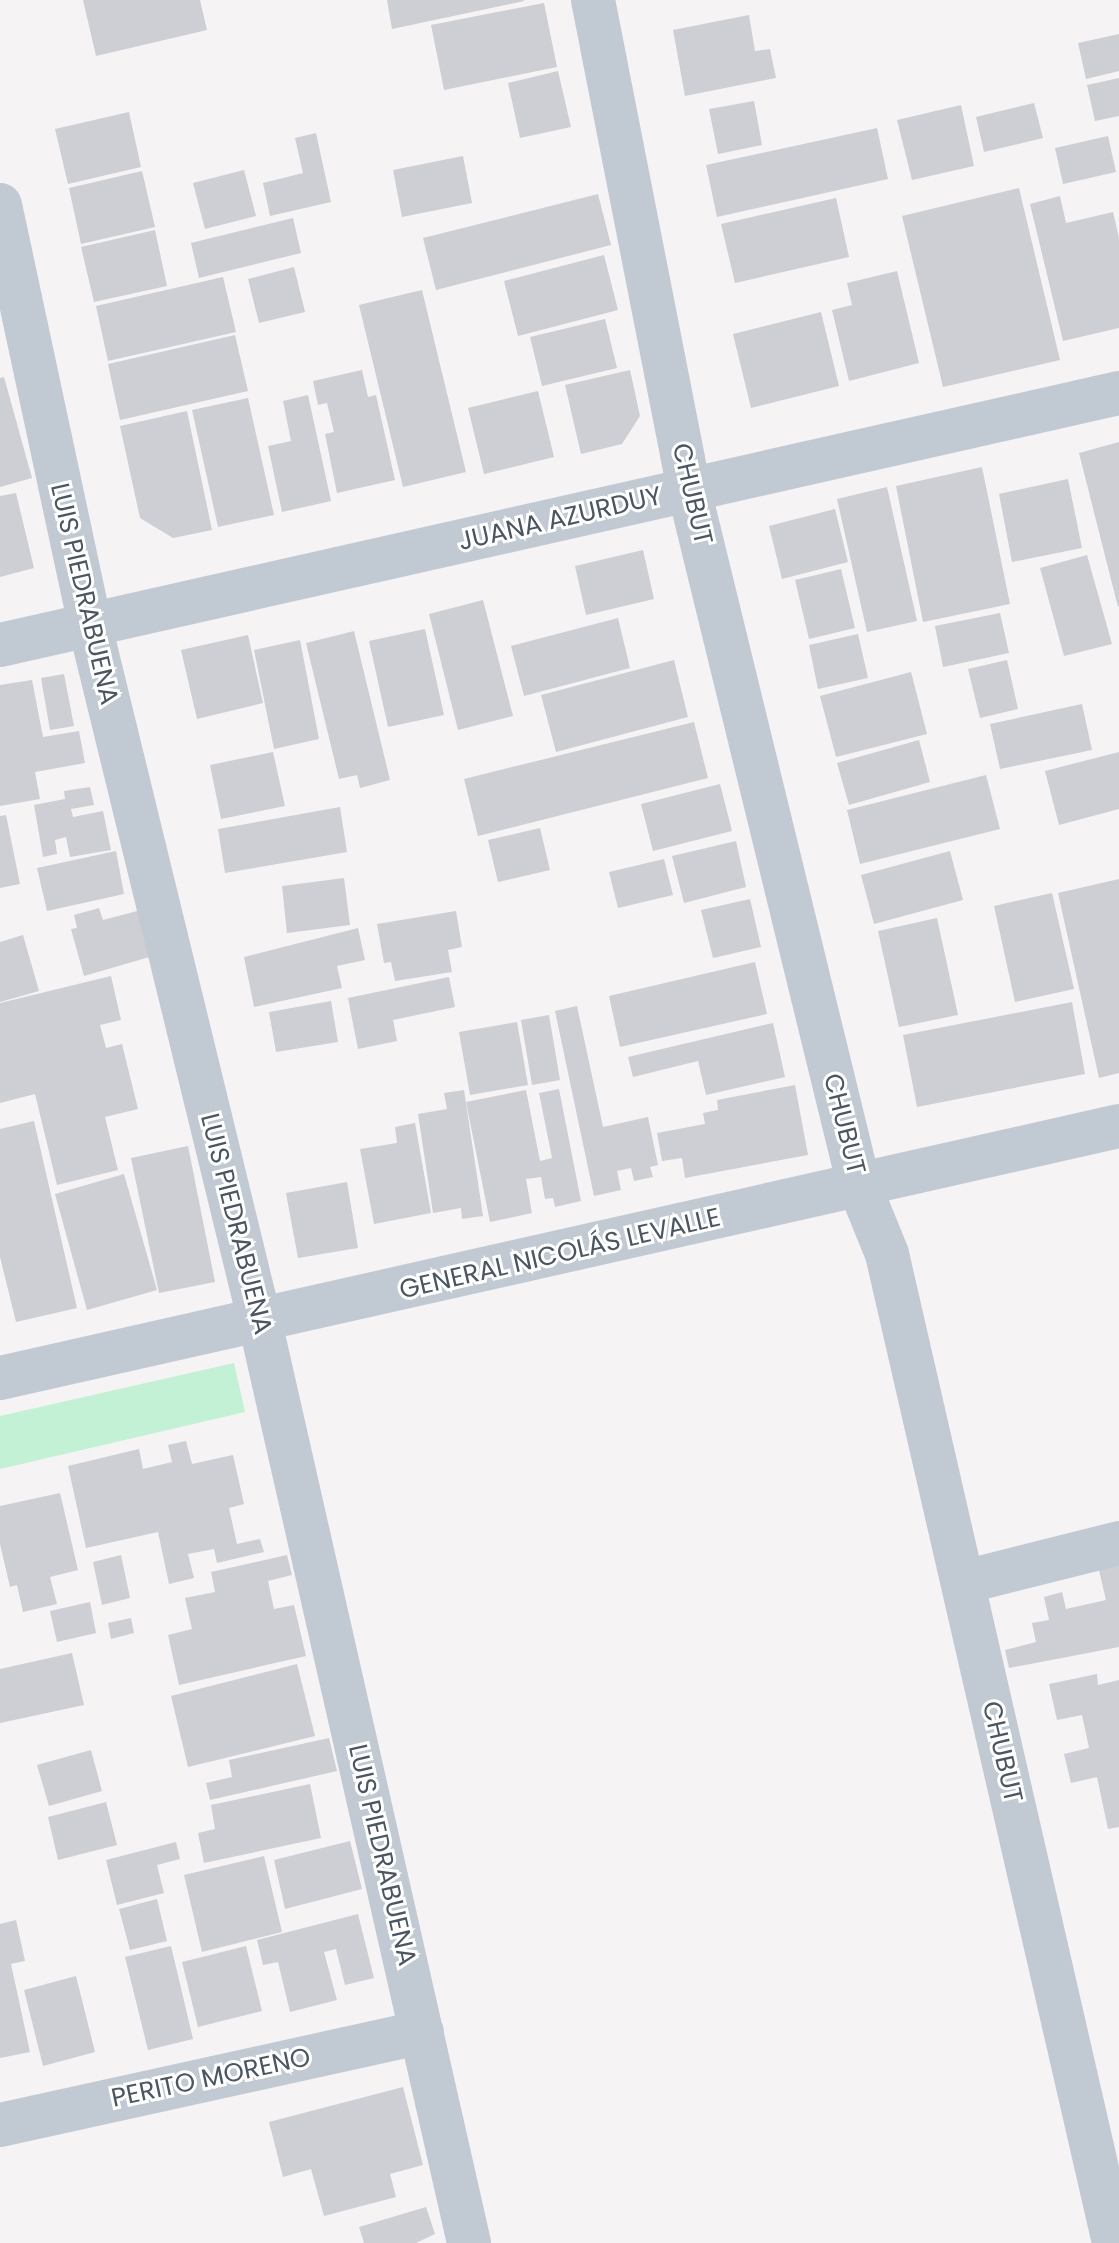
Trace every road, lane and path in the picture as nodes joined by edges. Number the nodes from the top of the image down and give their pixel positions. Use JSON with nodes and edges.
{"nodes":[{"id":1,"x":593,"y":0,"type":"edge"},
{"id":2,"x":0,"y":205,"type":"edge"},
{"id":3,"x":1119,"y":393,"type":"edge"},
{"id":4,"x":689,"y":490,"type":"junction"},
{"id":5,"x":90,"y":626,"type":"junction"},
{"id":6,"x":0,"y":645,"type":"edge"},
{"id":7,"x":1119,"y":1126,"type":"edge"},
{"id":8,"x":859,"y":1185,"type":"junction"},
{"id":9,"x":260,"y":1322,"type":"junction"},
{"id":10,"x":0,"y":1378,"type":"edge"},
{"id":11,"x":1119,"y":1543,"type":"edge"},
{"id":12,"x":964,"y":1582,"type":"junction"},
{"id":13,"x":422,"y":2032,"type":"junction"},
{"id":14,"x":1102,"y":2112,"type":"edge"},
{"id":15,"x":0,"y":2125,"type":"edge"},
{"id":16,"x":469,"y":2243,"type":"edge"},
{"id":17,"x":1114,"y":2243,"type":"edge"}],
"edges":[{"from":1,"to":4,"type":"street","name":"CHUBUT"},
{"from":2,"to":5,"type":"street","name":"LUIS PIEDRABUENA"},
{"from":3,"to":4,"type":"street","name":"JUANA AZURDUY"},
{"from":4,"to":5,"type":"street","name":"JUANA AZURDUY"},
{"from":4,"to":8,"type":"street","name":"CHUBUT"},
{"from":5,"to":6,"type":"street","name":"JUANA AZURDUY"},
{"from":5,"to":9,"type":"street","name":"LUIS PIEDRABUENA"},
{"from":7,"to":8,"type":"street","name":"GENERAL NICOLÁS LEVALLE"},
{"from":8,"to":9,"type":"street","name":"GENERAL NICOLÁS LEVALLE"},
{"from":8,"to":12,"type":"street","name":"CHUBUT"},
{"from":9,"to":10,"type":"street","name":"GENERAL NICOLÁS LEVALLE"},
{"from":9,"to":13,"type":"street","name":"LUIS PIEDRABUENA"},
{"from":11,"to":12,"type":"street"},
{"from":12,"to":14,"type":"street","name":"CHUBUT"},
{"from":13,"to":15,"type":"street","name":"PERITO MORENO"},
{"from":13,"to":16,"type":"street","name":"LUIS PIEDRABUENA"},
{"from":14,"to":17,"type":"street","name":"CHUBUT"}]}
